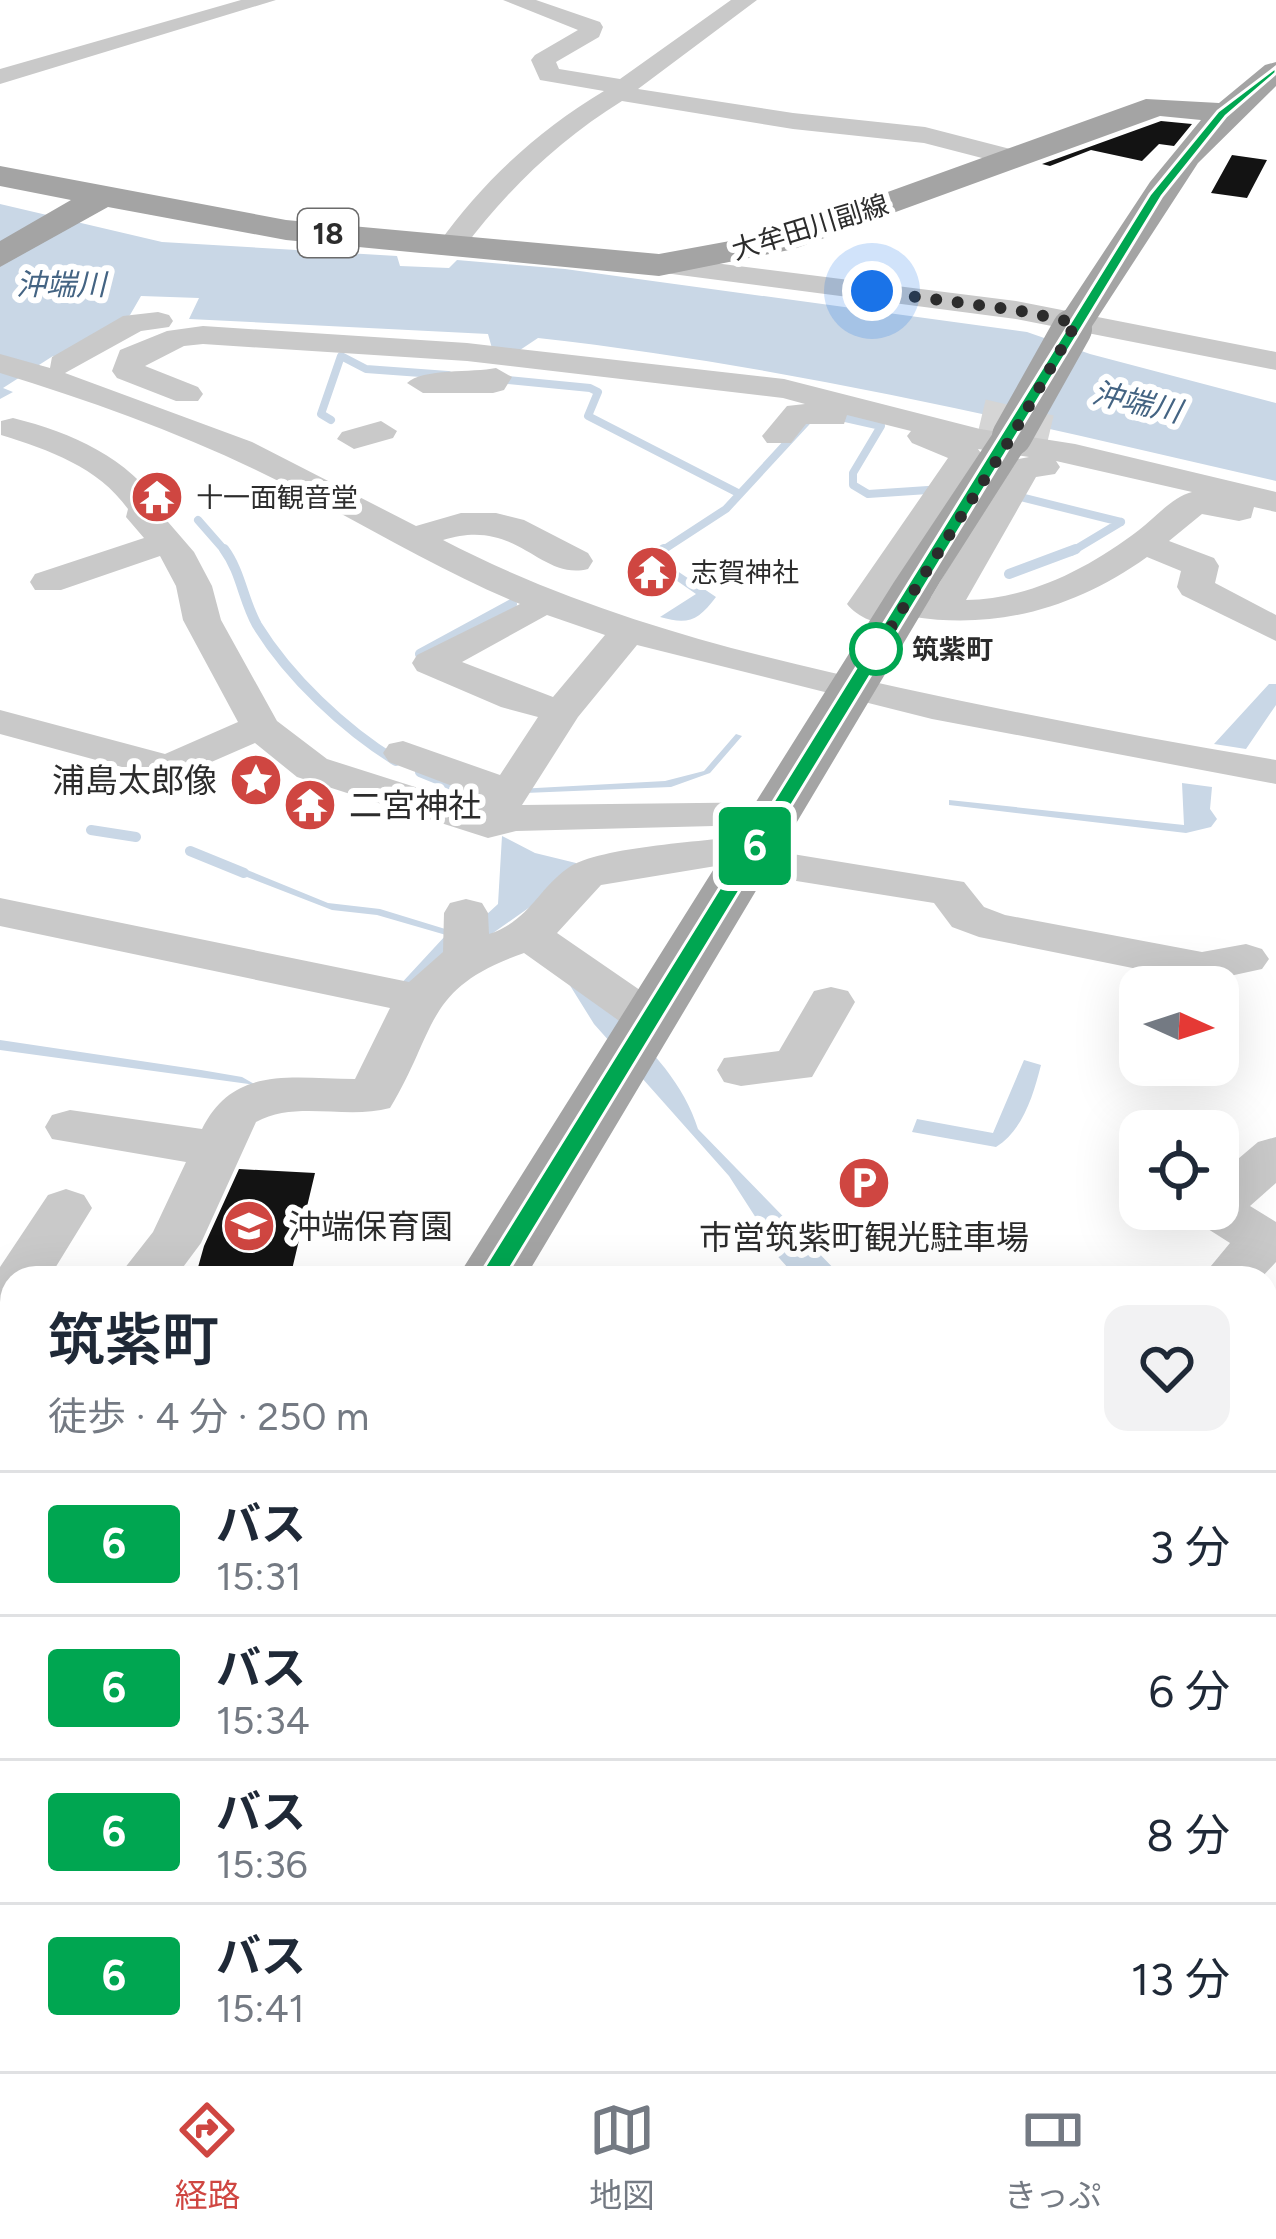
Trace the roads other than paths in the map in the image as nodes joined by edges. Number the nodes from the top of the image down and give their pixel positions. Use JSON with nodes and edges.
{"nodes":[{"id":1,"x":265,"y":0,"type":"edge"},
{"id":2,"x":514,"y":0,"type":"edge"},
{"id":3,"x":746,"y":0,"type":"edge"},
{"id":4,"x":1276,"y":68,"type":"edge"},
{"id":5,"x":0,"y":77,"type":"edge"},
{"id":6,"x":618,"y":93,"type":"junction"},
{"id":7,"x":1157,"y":106,"type":"junction"},
{"id":8,"x":1222,"y":113,"type":"junction"},
{"id":9,"x":1013,"y":158,"type":"junction"},
{"id":10,"x":0,"y":176,"type":"edge"},
{"id":11,"x":103,"y":196,"type":"junction"},
{"id":12,"x":453,"y":243,"type":"junction"},
{"id":13,"x":0,"y":256,"type":"edge"},
{"id":14,"x":659,"y":265,"type":"junction"},
{"id":15,"x":158,"y":321,"type":"junction"},
{"id":16,"x":1074,"y":326,"type":"junction"},
{"id":17,"x":540,"y":337,"type":"dead end"},
{"id":18,"x":442,"y":339,"type":"junction"},
{"id":19,"x":655,"y":352,"type":"junction"},
{"id":20,"x":131,"y":356,"type":"junction"},
{"id":21,"x":1276,"y":361,"type":"edge"},
{"id":22,"x":0,"y":363,"type":"edge"},
{"id":23,"x":64,"y":373,"type":"junction"},
{"id":24,"x":687,"y":377,"type":"junction"},
{"id":25,"x":496,"y":378,"type":"junction"},
{"id":26,"x":564,"y":378,"type":"dead end"},
{"id":27,"x":423,"y":383,"type":"dead end"},
{"id":28,"x":195,"y":397,"type":"junction"},
{"id":29,"x":805,"y":408,"type":"junction"},
{"id":30,"x":149,"y":412,"type":"junction"},
{"id":31,"x":13,"y":431,"type":"edge"},
{"id":32,"x":75,"y":431,"type":"dead end"},
{"id":33,"x":1023,"y":441,"type":"junction"},
{"id":34,"x":1105,"y":478,"type":"dead end"},
{"id":35,"x":1276,"y":490,"type":"edge"},
{"id":36,"x":1276,"y":511,"type":"edge"},
{"id":37,"x":410,"y":540,"type":"junction"},
{"id":38,"x":165,"y":543,"type":"junction"},
{"id":39,"x":1145,"y":544,"type":"junction"},
{"id":40,"x":575,"y":562,"type":"dead end"},
{"id":41,"x":48,"y":582,"type":"dead end"},
{"id":42,"x":914,"y":610,"type":"junction"},
{"id":43,"x":529,"y":613,"type":"dead end"},
{"id":44,"x":1276,"y":630,"type":"edge"},
{"id":45,"x":629,"y":631,"type":"junction"},
{"id":46,"x":853,"y":689,"type":"junction"},
{"id":47,"x":562,"y":711,"type":"junction"},
{"id":48,"x":0,"y":722,"type":"edge"},
{"id":49,"x":261,"y":728,"type":"junction"},
{"id":50,"x":403,"y":753,"type":"dead end"},
{"id":51,"x":1276,"y":772,"type":"edge"},
{"id":52,"x":500,"y":805,"type":"junction"},
{"id":53,"x":759,"y":841,"type":"junction"},
{"id":54,"x":0,"y":912,"type":"edge"},
{"id":55,"x":530,"y":935,"type":"junction"},
{"id":56,"x":1224,"y":963,"type":"dead end"},
{"id":57,"x":403,"y":995,"type":"junction"},
{"id":58,"x":830,"y":1002,"type":"dead end"},
{"id":59,"x":649,"y":1019,"type":"junction"},
{"id":60,"x":742,"y":1070,"type":"dead end"},
{"id":61,"x":70,"y":1127,"type":"dead end"},
{"id":62,"x":218,"y":1149,"type":"junction"},
{"id":63,"x":1276,"y":1155,"type":"edge"},
{"id":64,"x":1239,"y":1187,"type":"edge"},
{"id":65,"x":66,"y":1208,"type":"dead end"},
{"id":66,"x":1239,"y":1222,"type":"edge"},
{"id":67,"x":29,"y":1266,"type":"edge"},
{"id":68,"x":155,"y":1266,"type":"edge"},
{"id":69,"x":498,"y":1266,"type":"edge"},
{"id":70,"x":1240,"y":1266,"type":"edge"}],
"edges":[{"from":1,"to":5,"type":"street"},
{"from":2,"to":6,"type":"street"},
{"from":3,"to":6,"type":"street"},
{"from":4,"to":7,"type":"main road"},
{"from":4,"to":8,"type":"main road"},
{"from":6,"to":9,"type":"street"},
{"from":6,"to":12,"type":"street"},
{"from":7,"to":8,"type":"main road","name":"大牟田川副線","number":"18"},
{"from":7,"to":9,"type":"main road","name":"大牟田川副線","number":"18"},
{"from":8,"to":16,"type":"main road"},
{"from":9,"to":14,"type":"main road","name":"大牟田川副線","number":"18"},
{"from":10,"to":11,"type":"main road","name":"大牟田川副線","number":"18"},
{"from":11,"to":12,"type":"main road","name":"大牟田川副線","number":"18"},
{"from":11,"to":13,"type":"main road"},
{"from":12,"to":14,"type":"main road","name":"大牟田川副線","number":"18"},
{"from":14,"to":16,"type":"street"},
{"from":15,"to":18,"type":"street"},
{"from":15,"to":20,"type":"street"},
{"from":15,"to":23,"type":"street"},
{"from":16,"to":21,"type":"street"},
{"from":16,"to":33,"type":"main road","bridge":true},
{"from":17,"to":19,"type":"street"},
{"from":18,"to":20,"type":"street"},
{"from":18,"to":24,"type":"street"},
{"from":18,"to":25,"type":"street"},
{"from":19,"to":24,"type":"street"},
{"from":19,"to":29,"type":"street"},
{"from":20,"to":28,"type":"street"},
{"from":22,"to":23,"type":"street"},
{"from":23,"to":30,"type":"street"},
{"from":24,"to":29,"type":"street"},
{"from":25,"to":26,"type":"street"},
{"from":25,"to":27,"type":"street"},
{"from":28,"to":30,"type":"street"},
{"from":28,"to":37,"type":"street"},
{"from":29,"to":33,"type":"street"},
{"from":29,"to":33,"type":"street"},
{"from":29,"to":42,"type":"street"},
{"from":30,"to":31,"type":"street"},
{"from":31,"to":32,"type":"street"},
{"from":31,"to":38,"type":"street"},
{"from":33,"to":34,"type":"street"},
{"from":33,"to":35,"type":"street"},
{"from":33,"to":36,"type":"street"},
{"from":33,"to":42,"type":"main road"},
{"from":36,"to":39,"type":"street"},
{"from":37,"to":40,"type":"street"},
{"from":37,"to":45,"type":"street"},
{"from":38,"to":41,"type":"street"},
{"from":38,"to":49,"type":"street"},
{"from":39,"to":42,"type":"street"},
{"from":39,"to":44,"type":"street"},
{"from":42,"to":46,"type":"main road"},
{"from":43,"to":47,"type":"street"},
{"from":45,"to":46,"type":"street"},
{"from":45,"to":47,"type":"street"},
{"from":46,"to":51,"type":"street"},
{"from":46,"to":53,"type":"main road"},
{"from":47,"to":52,"type":"street"},
{"from":48,"to":49,"type":"street"},
{"from":49,"to":52,"type":"street"},
{"from":50,"to":52,"type":"street"},
{"from":52,"to":53,"type":"street"},
{"from":53,"to":55,"type":"street"},
{"from":53,"to":56,"type":"street"},
{"from":53,"to":59,"type":"main road"},
{"from":54,"to":57,"type":"street"},
{"from":55,"to":57,"type":"street"},
{"from":55,"to":59,"type":"street"},
{"from":57,"to":62,"type":"street"},
{"from":58,"to":60,"type":"street"},
{"from":59,"to":69,"type":"main road"},
{"from":61,"to":62,"type":"street"},
{"from":62,"to":68,"type":"street"},
{"from":63,"to":64,"type":"street"},
{"from":65,"to":67,"type":"street"},
{"from":66,"to":70,"type":"street"}]}
